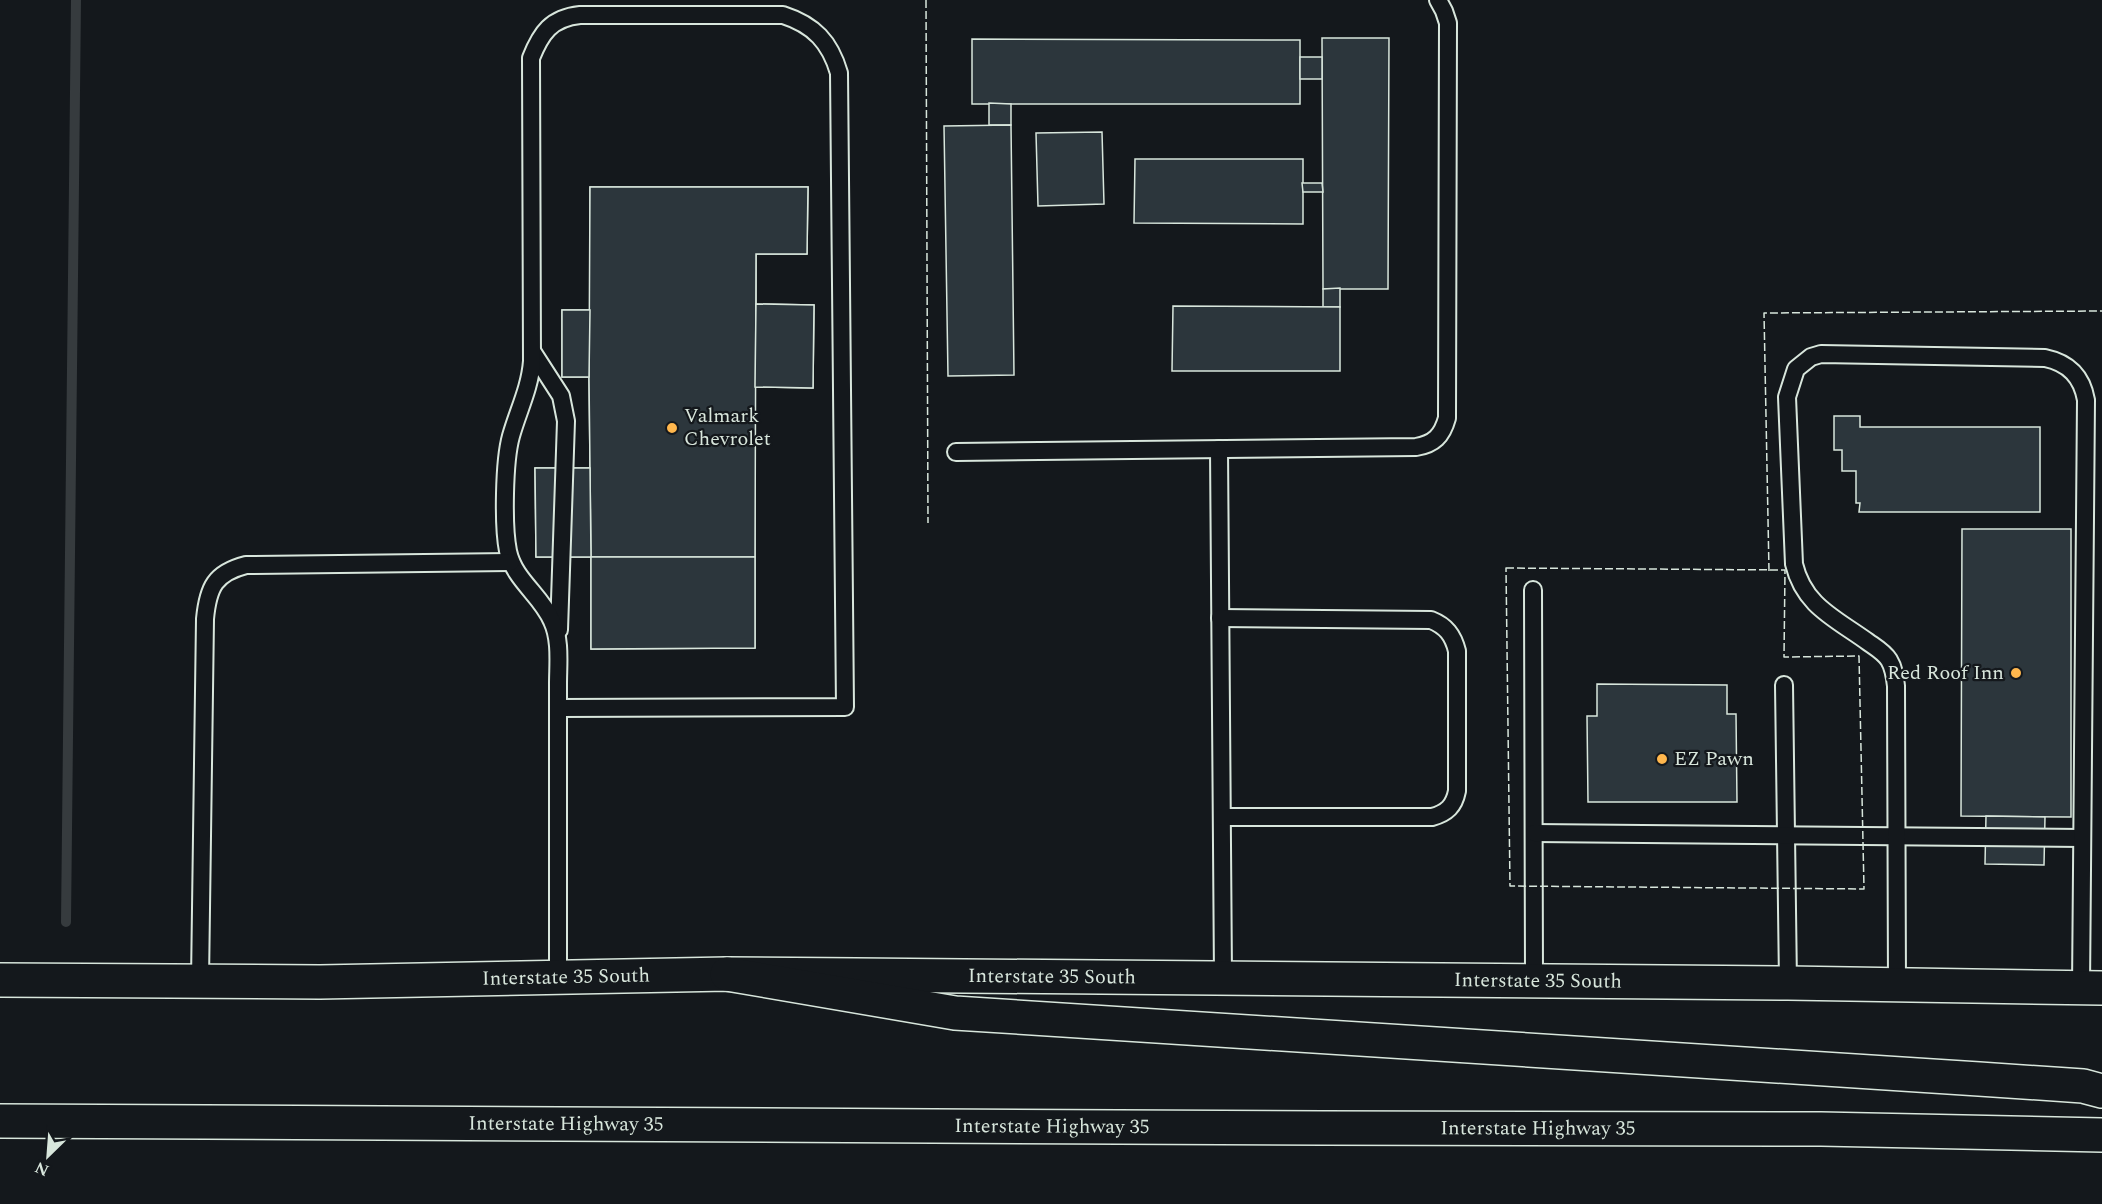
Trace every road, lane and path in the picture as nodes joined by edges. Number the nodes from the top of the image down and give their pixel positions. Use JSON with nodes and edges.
{"nodes":[{"id":1,"x":1438,"y":0,"type":"edge"},
{"id":2,"x":532,"y":351,"type":"junction"},
{"id":3,"x":1219,"y":449,"type":"junction"},
{"id":4,"x":956,"y":452,"type":"dead end"},
{"id":5,"x":511,"y":562,"type":"junction"},
{"id":6,"x":1533,"y":590,"type":"dead end"},
{"id":7,"x":1220,"y":618,"type":"junction"},
{"id":8,"x":558,"y":646,"type":"junction"},
{"id":9,"x":1784,"y":685,"type":"dead end"},
{"id":10,"x":558,"y":708,"type":"junction"},
{"id":11,"x":1222,"y":817,"type":"junction"},
{"id":12,"x":1534,"y":833,"type":"junction"},
{"id":13,"x":1786,"y":836,"type":"junction"},
{"id":14,"x":1896,"y":837,"type":"junction"},
{"id":15,"x":2082,"y":838,"type":"junction"},
{"id":16,"x":727,"y":974,"type":"junction"},
{"id":17,"x":1223,"y":977,"type":"junction"},
{"id":18,"x":558,"y":978,"type":"junction"},
{"id":19,"x":0,"y":980,"type":"edge"},
{"id":20,"x":1534,"y":980,"type":"junction"},
{"id":21,"x":200,"y":981,"type":"junction"},
{"id":22,"x":1788,"y":982,"type":"junction"},
{"id":23,"x":1897,"y":985,"type":"junction"},
{"id":24,"x":2092,"y":988,"type":"edge"},
{"id":25,"x":2102,"y":1091,"type":"edge"},
{"id":26,"x":0,"y":1121,"type":"edge"},
{"id":27,"x":2102,"y":1135,"type":"edge"}],
"edges":[{"from":1,"to":3,"type":"lane"},
{"from":2,"to":5,"type":"lane"},
{"from":2,"to":8,"type":"lane"},
{"from":2,"to":10,"type":"lane"},
{"from":3,"to":4,"type":"lane"},
{"from":3,"to":7,"type":"lane"},
{"from":5,"to":8,"type":"lane"},
{"from":5,"to":21,"type":"lane"},
{"from":6,"to":12,"type":"lane"},
{"from":7,"to":11,"type":"lane"},
{"from":7,"to":11,"type":"lane"},
{"from":8,"to":10,"type":"lane"},
{"from":9,"to":13,"type":"lane"},
{"from":10,"to":18,"type":"lane"},
{"from":11,"to":17,"type":"lane"},
{"from":12,"to":13,"type":"lane"},
{"from":12,"to":20,"type":"lane"},
{"from":13,"to":14,"type":"lane"},
{"from":13,"to":22,"type":"lane"},
{"from":14,"to":15,"type":"lane"},
{"from":14,"to":15,"type":"lane"},
{"from":14,"to":23,"type":"lane"},
{"from":15,"to":24,"type":"lane"},
{"from":16,"to":17,"type":"main road","name":"Interstate 35 South"},
{"from":16,"to":18,"type":"main road","name":"Interstate 35 South"},
{"from":16,"to":25,"type":"main road"},
{"from":17,"to":20,"type":"main road","name":"Interstate 35 South"},
{"from":18,"to":21,"type":"main road","name":"Interstate 35 South"},
{"from":19,"to":21,"type":"main road","name":"Interstate 35 South"},
{"from":20,"to":22,"type":"main road","name":"Interstate 35 South"},
{"from":22,"to":23,"type":"main road","name":"Interstate 35 South"},
{"from":23,"to":24,"type":"main road","name":"Interstate 35 South"},
{"from":26,"to":27,"type":"main road","name":"Interstate Highway 35"}]}
